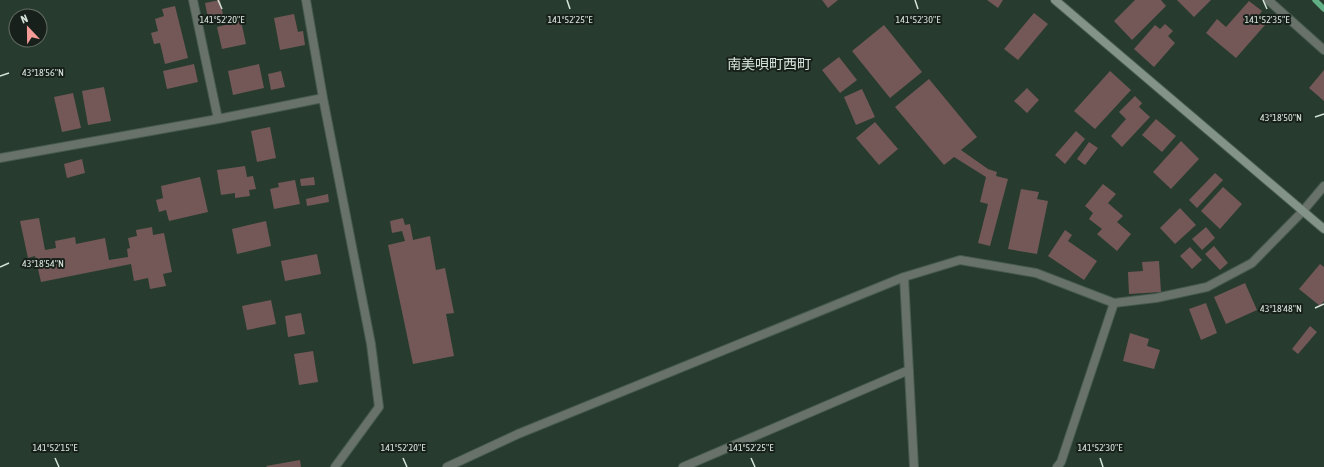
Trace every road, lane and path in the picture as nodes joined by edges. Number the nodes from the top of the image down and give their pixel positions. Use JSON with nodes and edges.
{"nodes":[{"id":1,"x":193,"y":0,"type":"edge"},
{"id":2,"x":306,"y":0,"type":"edge"},
{"id":3,"x":1055,"y":0,"type":"edge"},
{"id":4,"x":1268,"y":0,"type":"edge"},
{"id":5,"x":1324,"y":50,"type":"edge"},
{"id":6,"x":323,"y":98,"type":"junction"},
{"id":7,"x":218,"y":119,"type":"junction"},
{"id":8,"x":0,"y":158,"type":"edge"},
{"id":9,"x":1324,"y":186,"type":"edge"},
{"id":10,"x":1303,"y":211,"type":"junction"},
{"id":11,"x":1324,"y":229,"type":"edge"},
{"id":12,"x":904,"y":277,"type":"junction"},
{"id":13,"x":1114,"y":303,"type":"junction"},
{"id":14,"x":909,"y":370,"type":"junction"},
{"id":15,"x":335,"y":467,"type":"edge"},
{"id":16,"x":447,"y":467,"type":"edge"},
{"id":17,"x":683,"y":467,"type":"edge"},
{"id":18,"x":914,"y":467,"type":"edge"},
{"id":19,"x":1057,"y":467,"type":"edge"}],
"edges":[{"from":1,"to":7,"type":"street"},
{"from":2,"to":6,"type":"street"},
{"from":3,"to":10,"type":"street"},
{"from":4,"to":5,"type":"street"},
{"from":6,"to":7,"type":"street"},
{"from":6,"to":15,"type":"street"},
{"from":7,"to":8,"type":"street"},
{"from":9,"to":10,"type":"street"},
{"from":10,"to":11,"type":"street"},
{"from":10,"to":13,"type":"street"},
{"from":12,"to":13,"type":"street"},
{"from":12,"to":14,"type":"street"},
{"from":12,"to":16,"type":"street"},
{"from":13,"to":19,"type":"street"},
{"from":14,"to":17,"type":"street"},
{"from":14,"to":18,"type":"street"}]}
